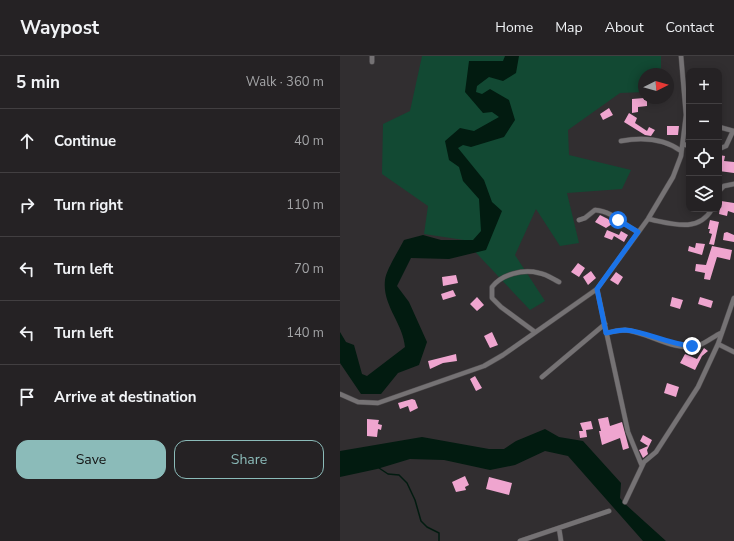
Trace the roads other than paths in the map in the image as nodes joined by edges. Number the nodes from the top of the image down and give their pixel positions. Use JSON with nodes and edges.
{"nodes":[{"id":1,"x":372,"y":56,"type":"edge"},
{"id":2,"x":681,"y":56,"type":"edge"},
{"id":3,"x":372,"y":62,"type":"dead end"},
{"id":4,"x":686,"y":113,"type":"edge"},
{"id":5,"x":722,"y":128,"type":"edge"},
{"id":6,"x":686,"y":129,"type":"edge"},
{"id":7,"x":733,"y":131,"type":"edge"},
{"id":8,"x":621,"y":141,"type":"dead end"},
{"id":9,"x":683,"y":144,"type":"junction"},
{"id":10,"x":686,"y":145,"type":"edge"},
{"id":11,"x":722,"y":147,"type":"edge"},
{"id":12,"x":681,"y":151,"type":"junction"},
{"id":13,"x":734,"y":184,"type":"edge"},
{"id":14,"x":722,"y":188,"type":"edge"},
{"id":15,"x":710,"y":212,"type":"edge"},
{"id":16,"x":648,"y":219,"type":"junction"},
{"id":17,"x":579,"y":220,"type":"dead end"},
{"id":18,"x":638,"y":232,"type":"junction"},
{"id":19,"x":559,"y":282,"type":"dead end"},
{"id":20,"x":597,"y":289,"type":"junction"},
{"id":21,"x":734,"y":298,"type":"edge"},
{"id":22,"x":732,"y":311,"type":"edge"},
{"id":23,"x":605,"y":324,"type":"junction"},
{"id":24,"x":535,"y":332,"type":"junction"},
{"id":25,"x":606,"y":333,"type":"junction"},
{"id":26,"x":721,"y":333,"type":"junction"},
{"id":27,"x":718,"y":344,"type":"junction"},
{"id":28,"x":734,"y":352,"type":"edge"},
{"id":29,"x":542,"y":377,"type":"dead end"},
{"id":30,"x":340,"y":394,"type":"edge"},
{"id":31,"x":642,"y":466,"type":"junction"},
{"id":32,"x":625,"y":502,"type":"dead end"},
{"id":33,"x":609,"y":511,"type":"dead end"},
{"id":34,"x":559,"y":528,"type":"junction"},
{"id":35,"x":520,"y":541,"type":"edge"},
{"id":36,"x":561,"y":541,"type":"edge"}],
"edges":[{"from":1,"to":3,"type":"street"},
{"from":2,"to":4,"type":"street"},
{"from":5,"to":7,"type":"street"},
{"from":6,"to":9,"type":"street"},
{"from":7,"to":11,"type":"street"},
{"from":8,"to":12,"type":"street"},
{"from":9,"to":10,"type":"street"},
{"from":9,"to":12,"type":"street"},
{"from":12,"to":16,"type":"street"},
{"from":13,"to":14,"type":"street"},
{"from":15,"to":16,"type":"street"},
{"from":16,"to":18,"type":"street"},
{"from":17,"to":18,"type":"street"},
{"from":18,"to":20,"type":"street"},
{"from":19,"to":24,"type":"street"},
{"from":20,"to":23,"type":"street"},
{"from":20,"to":24,"type":"street"},
{"from":21,"to":22,"type":"street"},
{"from":22,"to":26,"type":"street"},
{"from":23,"to":25,"type":"street"},
{"from":23,"to":29,"type":"street"},
{"from":24,"to":30,"type":"street"},
{"from":25,"to":26,"type":"street"},
{"from":25,"to":31,"type":"street"},
{"from":26,"to":27,"type":"street"},
{"from":27,"to":28,"type":"street"},
{"from":27,"to":31,"type":"street"},
{"from":31,"to":32,"type":"street"},
{"from":33,"to":34,"type":"street"},
{"from":34,"to":35,"type":"street"},
{"from":34,"to":36,"type":"street"}]}
